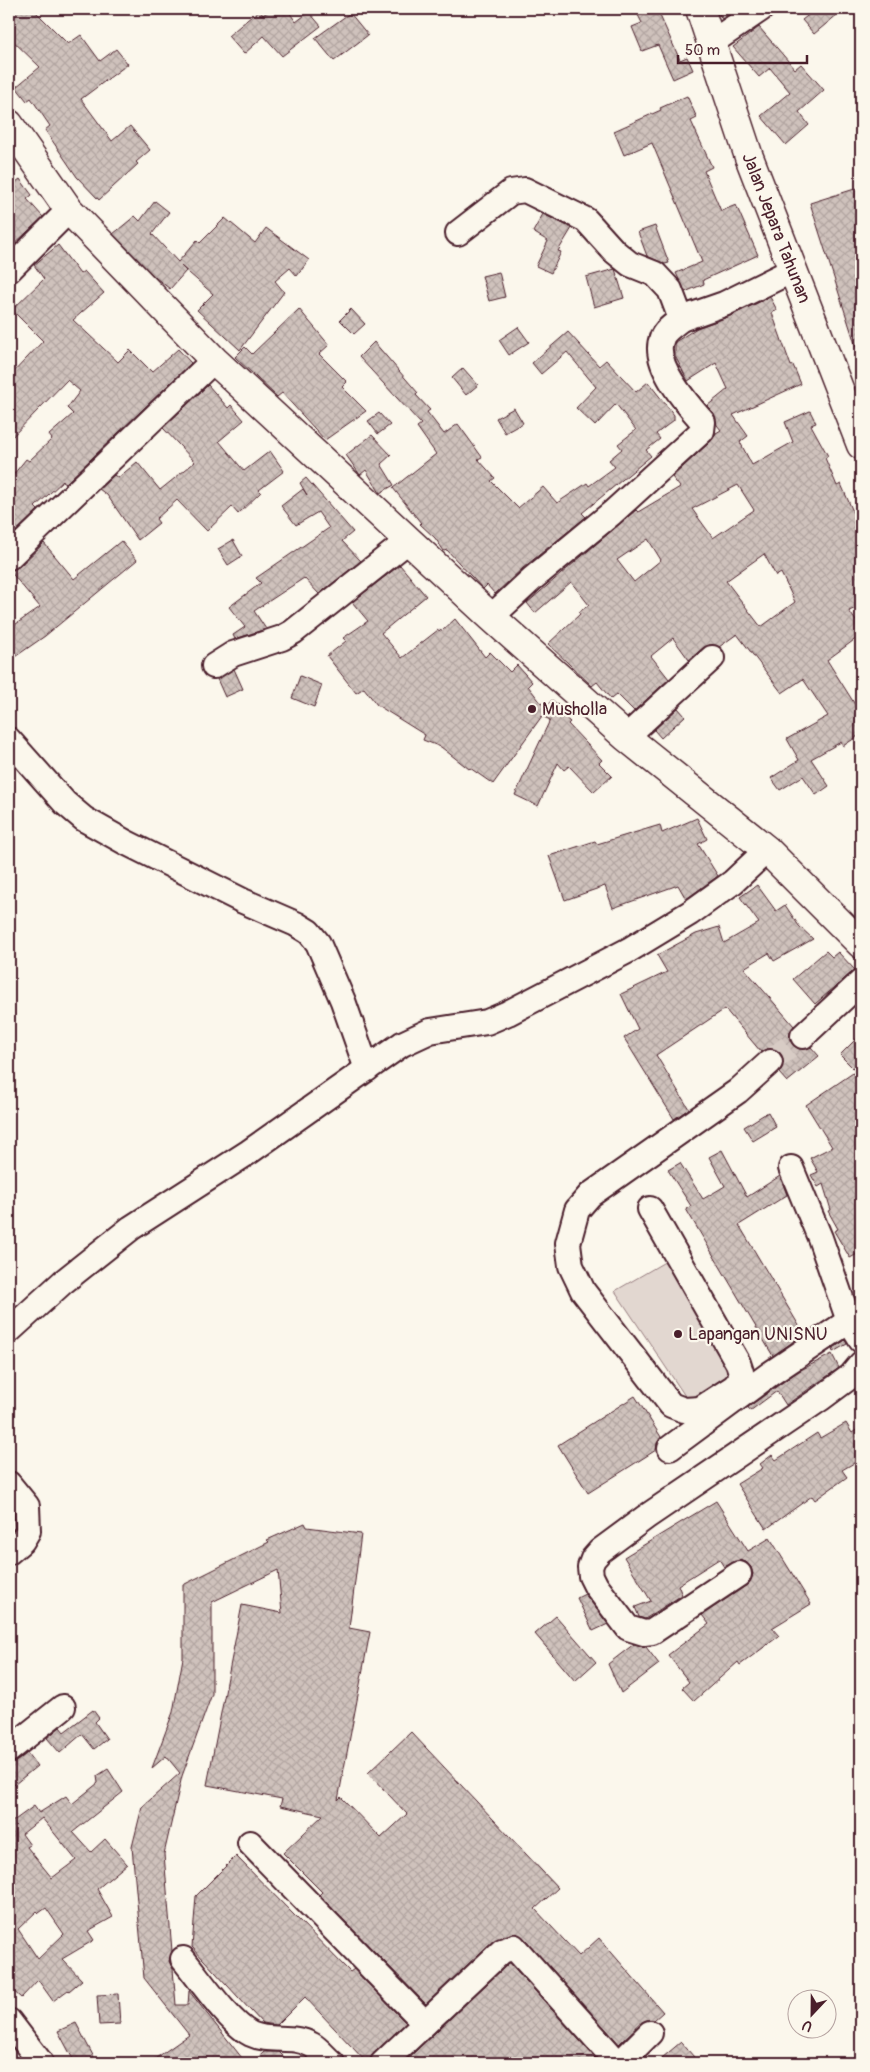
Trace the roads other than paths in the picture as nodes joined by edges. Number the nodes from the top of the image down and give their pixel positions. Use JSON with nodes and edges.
{"nodes":[{"id":1,"x":700,"y":9,"type":"edge"},
{"id":2,"x":761,"y":9,"type":"edge"},
{"id":3,"x":711,"y":43,"type":"junction"},
{"id":4,"x":9,"y":124,"type":"edge"},
{"id":5,"x":69,"y":210,"type":"junction"},
{"id":6,"x":458,"y":233,"type":"dead end"},
{"id":7,"x":9,"y":270,"type":"edge"},
{"id":8,"x":793,"y":270,"type":"junction"},
{"id":9,"x":681,"y":319,"type":"junction"},
{"id":10,"x":214,"y":360,"type":"junction"},
{"id":11,"x":861,"y":445,"type":"edge"},
{"id":12,"x":409,"y":540,"type":"junction"},
{"id":13,"x":9,"y":557,"type":"edge"},
{"id":14,"x":491,"y":616,"type":"junction"},
{"id":15,"x":712,"y":658,"type":"dead end"},
{"id":16,"x":214,"y":666,"type":"dead end"},
{"id":17,"x":626,"y":737,"type":"junction"},
{"id":18,"x":9,"y":740,"type":"edge"},
{"id":19,"x":767,"y":850,"type":"junction"},
{"id":20,"x":861,"y":944,"type":"edge"},
{"id":21,"x":861,"y":982,"type":"edge"},
{"id":22,"x":803,"y":1036,"type":"tunnel mouth"},
{"id":23,"x":770,"y":1062,"type":"tunnel mouth"},
{"id":24,"x":367,"y":1069,"type":"junction"},
{"id":25,"x":791,"y":1168,"type":"dead end"},
{"id":26,"x":650,"y":1209,"type":"dead end"},
{"id":27,"x":855,"y":1330,"type":"edge"},
{"id":28,"x":9,"y":1331,"type":"edge"},
{"id":29,"x":861,"y":1364,"type":"edge"},
{"id":30,"x":670,"y":1448,"type":"dead end"},
{"id":31,"x":9,"y":1484,"type":"edge"},
{"id":32,"x":9,"y":1552,"type":"edge"},
{"id":33,"x":739,"y":1574,"type":"dead end"},
{"id":34,"x":63,"y":1707,"type":"dead end"},
{"id":35,"x":9,"y":1750,"type":"edge"},
{"id":36,"x":250,"y":1844,"type":"dead end"},
{"id":37,"x":183,"y":1958,"type":"dead end"},
{"id":38,"x":9,"y":2021,"type":"edge"},
{"id":39,"x":425,"y":2024,"type":"junction"},
{"id":40,"x":650,"y":2033,"type":"dead end"},
{"id":41,"x":41,"y":2063,"type":"edge"},
{"id":42,"x":332,"y":2063,"type":"edge"},
{"id":43,"x":383,"y":2063,"type":"edge"},
{"id":44,"x":619,"y":2063,"type":"edge"}],
"edges":[{"from":1,"to":3,"type":"main road","name":"Jalan Jepara Tahunan"},
{"from":2,"to":3,"type":"street"},
{"from":3,"to":8,"type":"main road","name":"Jalan Jepara Tahunan"},
{"from":4,"to":5,"type":"main road"},
{"from":5,"to":7,"type":"street"},
{"from":5,"to":10,"type":"main road"},
{"from":6,"to":9,"type":"street"},
{"from":8,"to":9,"type":"street"},
{"from":8,"to":11,"type":"main road","name":"Jalan Jepara Tahunan"},
{"from":9,"to":14,"type":"street"},
{"from":10,"to":12,"type":"main road"},
{"from":10,"to":13,"type":"street"},
{"from":12,"to":14,"type":"main road"},
{"from":12,"to":16,"type":"street"},
{"from":14,"to":17,"type":"main road"},
{"from":15,"to":17,"type":"street"},
{"from":17,"to":19,"type":"main road"},
{"from":18,"to":24,"type":"street"},
{"from":19,"to":20,"type":"main road"},
{"from":19,"to":24,"type":"street"},
{"from":21,"to":22,"type":"street"},
{"from":23,"to":26,"type":"street"},
{"from":24,"to":28,"type":"street"},
{"from":25,"to":27,"type":"street"},
{"from":27,"to":30,"type":"street"},
{"from":29,"to":33,"type":"street"},
{"from":31,"to":32,"type":"street"},
{"from":34,"to":35,"type":"street"},
{"from":36,"to":39,"type":"street"},
{"from":37,"to":42,"type":"street"},
{"from":38,"to":41,"type":"street"},
{"from":39,"to":43,"type":"street"},
{"from":39,"to":44,"type":"street"},
{"from":40,"to":44,"type":"street"}]}
